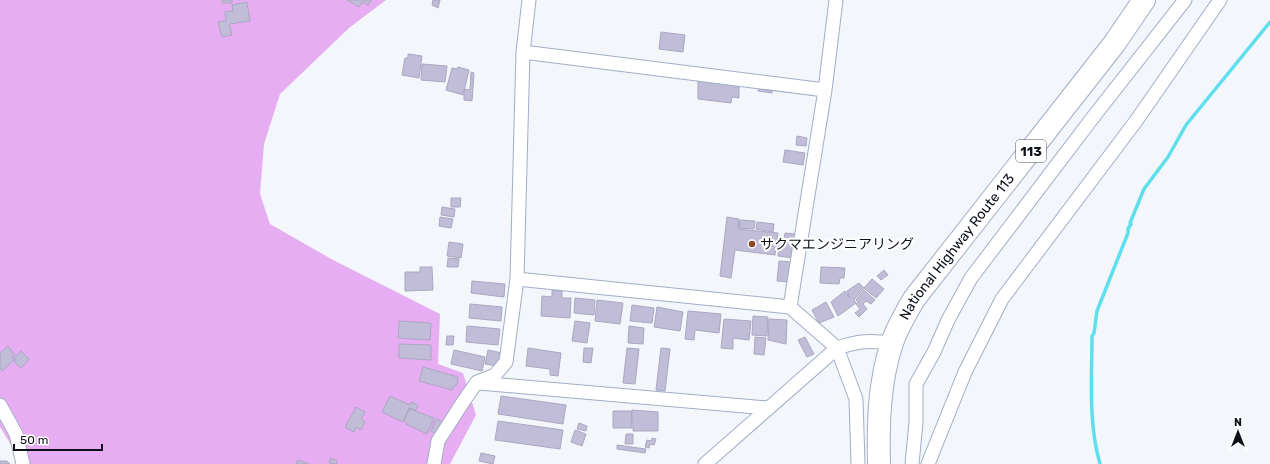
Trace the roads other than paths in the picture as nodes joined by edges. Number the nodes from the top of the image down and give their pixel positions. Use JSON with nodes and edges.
{"nodes":[{"id":1,"x":529,"y":0,"type":"edge"},
{"id":2,"x":836,"y":0,"type":"edge"},
{"id":3,"x":1144,"y":0,"type":"edge"},
{"id":4,"x":1185,"y":0,"type":"edge"},
{"id":5,"x":1220,"y":0,"type":"edge"},
{"id":6,"x":523,"y":52,"type":"junction"},
{"id":7,"x":824,"y":90,"type":"junction"},
{"id":8,"x":517,"y":279,"type":"junction"},
{"id":9,"x":790,"y":307,"type":"junction"},
{"id":10,"x":892,"y":343,"type":"junction"},
{"id":11,"x":837,"y":348,"type":"junction"},
{"id":12,"x":477,"y":382,"type":"junction"},
{"id":13,"x":0,"y":405,"type":"edge"},
{"id":14,"x":768,"y":408,"type":"junction"},
{"id":15,"x":23,"y":464,"type":"edge"},
{"id":16,"x":434,"y":464,"type":"edge"},
{"id":17,"x":705,"y":464,"type":"edge"},
{"id":18,"x":858,"y":464,"type":"edge"},
{"id":19,"x":879,"y":464,"type":"edge"},
{"id":20,"x":912,"y":464,"type":"edge"},
{"id":21,"x":928,"y":464,"type":"edge"}],
"edges":[{"from":1,"to":6,"type":"street"},
{"from":2,"to":7,"type":"street"},
{"from":3,"to":10,"type":"highway","name":"National Highway Route 113","number":"113"},
{"from":4,"to":20,"type":"street"},
{"from":5,"to":21,"type":"street"},
{"from":6,"to":7,"type":"street"},
{"from":6,"to":8,"type":"street"},
{"from":7,"to":9,"type":"street"},
{"from":8,"to":9,"type":"street"},
{"from":8,"to":12,"type":"street"},
{"from":9,"to":11,"type":"street"},
{"from":10,"to":11,"type":"street"},
{"from":10,"to":19,"type":"highway","name":"National Highway Route 113","number":"113"},
{"from":11,"to":14,"type":"street"},
{"from":11,"to":18,"type":"street"},
{"from":12,"to":14,"type":"street"},
{"from":12,"to":16,"type":"street"},
{"from":13,"to":15,"type":"street"},
{"from":14,"to":17,"type":"street"}]}
